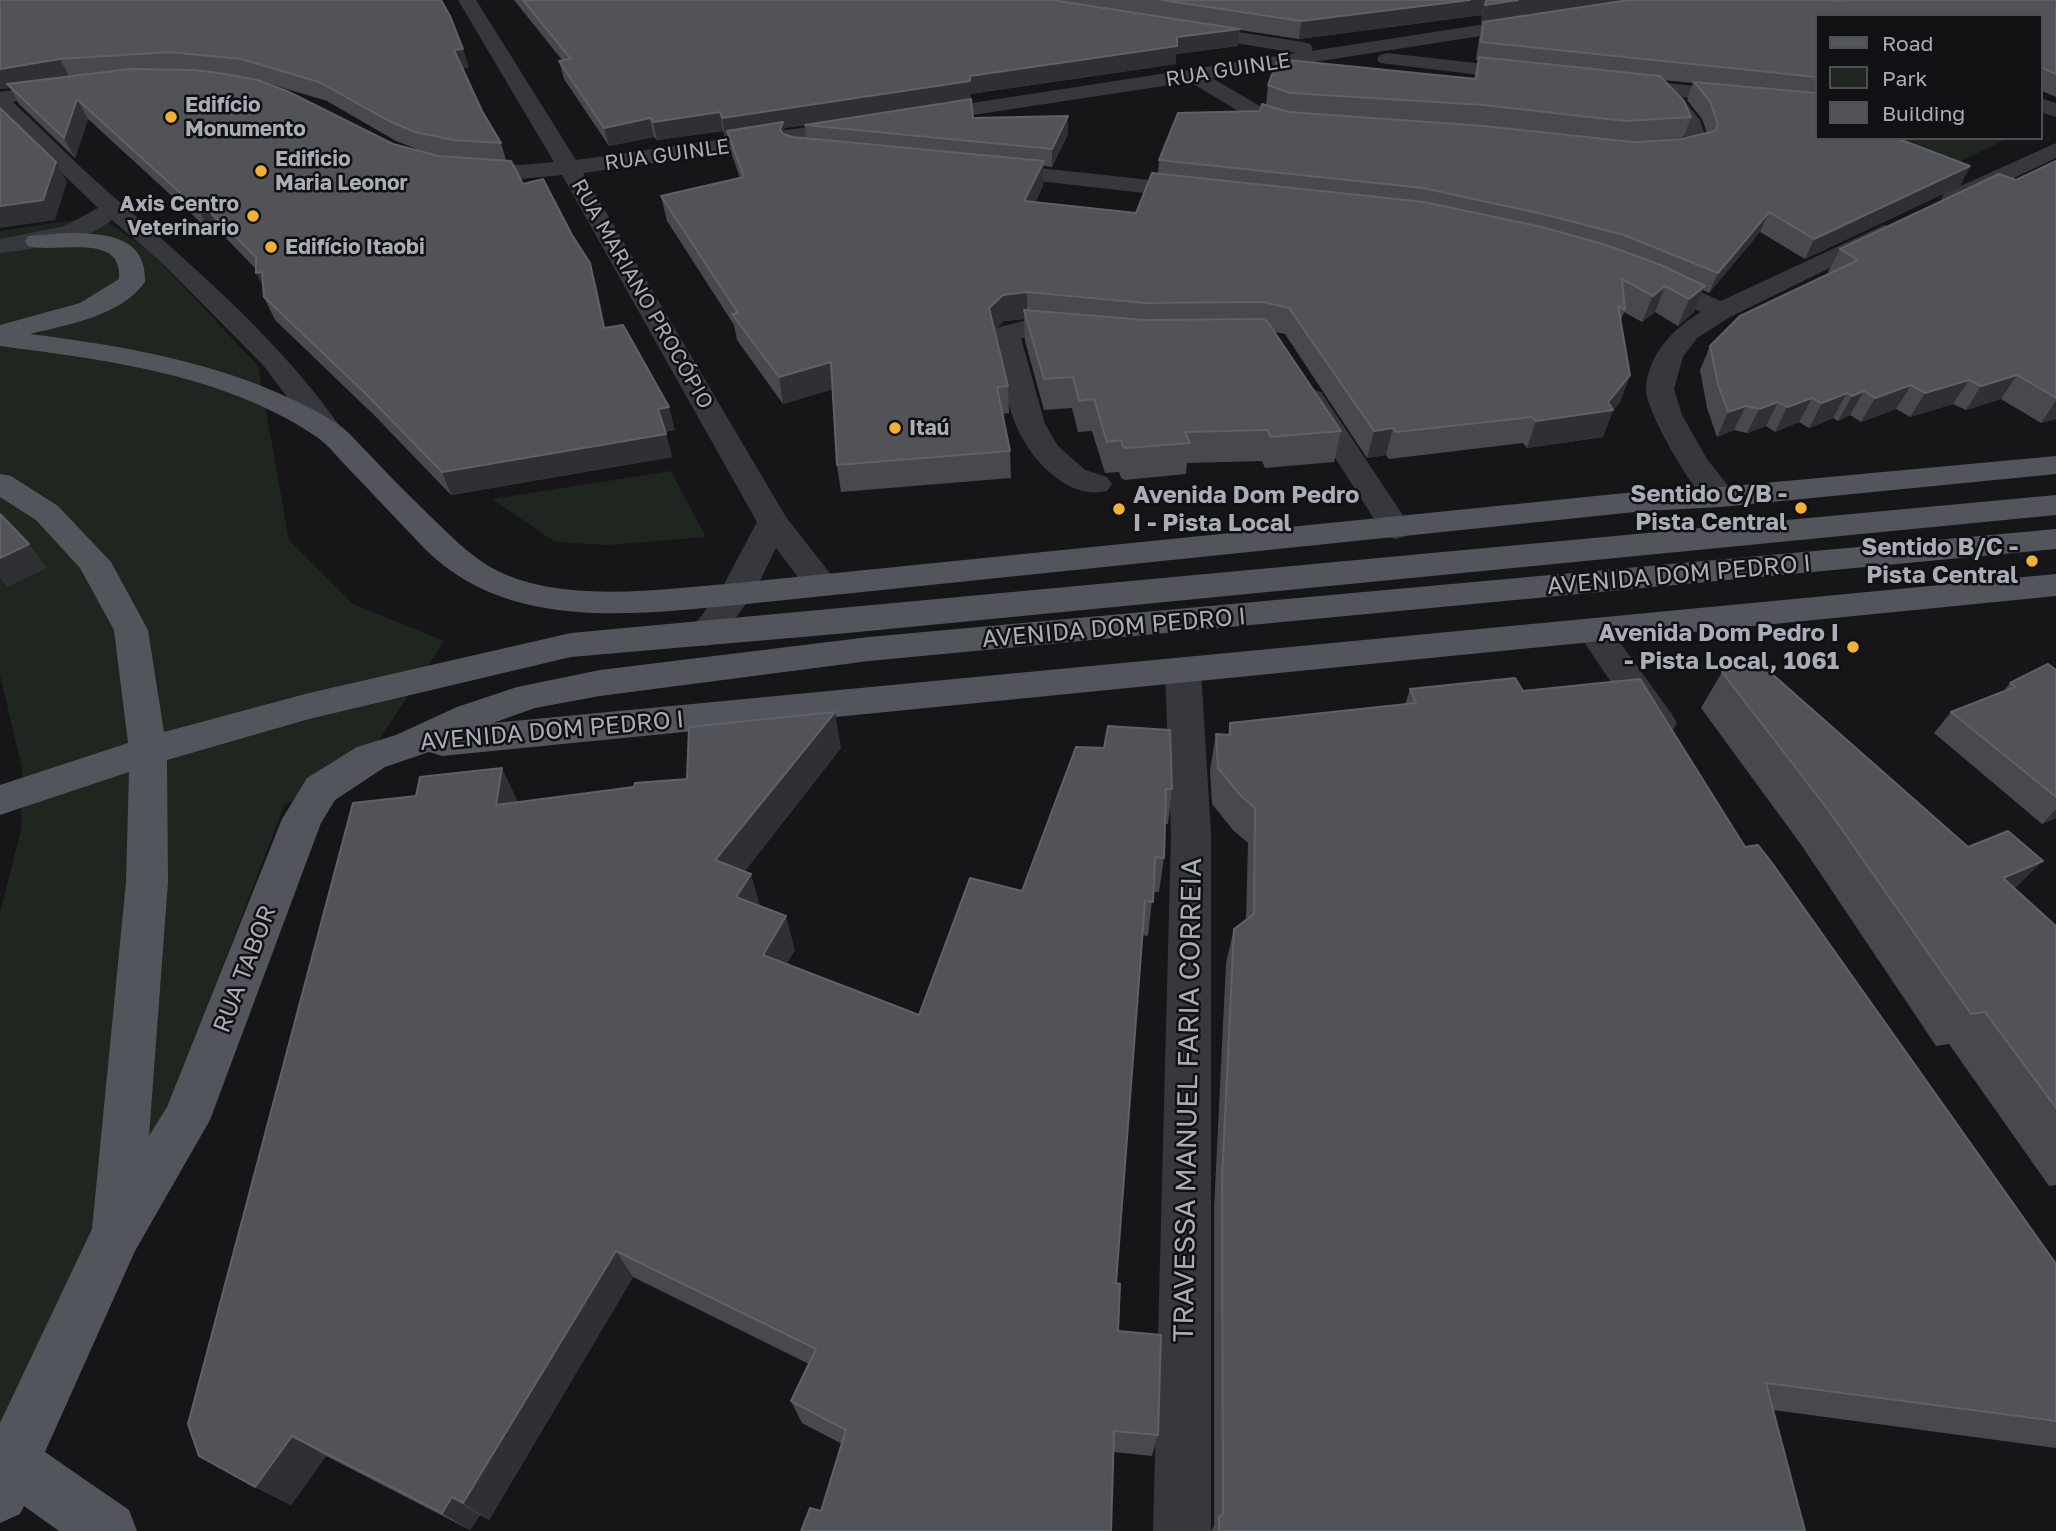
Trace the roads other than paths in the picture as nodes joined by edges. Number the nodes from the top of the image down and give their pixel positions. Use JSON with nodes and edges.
{"nodes":[{"id":1,"x":467,"y":0,"type":"edge"},
{"id":2,"x":1543,"y":21,"type":"edge"},
{"id":3,"x":1161,"y":26,"type":"edge"},
{"id":4,"x":1271,"y":53,"type":"junction"},
{"id":5,"x":1339,"y":53,"type":"junction"},
{"id":6,"x":1194,"y":75,"type":"junction"},
{"id":7,"x":1551,"y":77,"type":"edge"},
{"id":8,"x":1605,"y":83,"type":"edge"},
{"id":9,"x":85,"y":84,"type":"edge"},
{"id":10,"x":1660,"y":88,"type":"junction"},
{"id":11,"x":0,"y":99,"type":"edge"},
{"id":12,"x":1814,"y":105,"type":"edge"},
{"id":13,"x":2042,"y":108,"type":"edge"},
{"id":14,"x":901,"y":120,"type":"edge"},
{"id":15,"x":874,"y":124,"type":"edge"},
{"id":16,"x":1328,"y":125,"type":"edge"},
{"id":17,"x":847,"y":128,"type":"junction"},
{"id":18,"x":2052,"y":128,"type":"edge"},
{"id":19,"x":2034,"y":140,"type":"edge"},
{"id":20,"x":723,"y":147,"type":"junction"},
{"id":21,"x":862,"y":147,"type":"edge"},
{"id":22,"x":1638,"y":152,"type":"edge"},
{"id":23,"x":830,"y":154,"type":"edge"},
{"id":24,"x":441,"y":165,"type":"edge"},
{"id":25,"x":964,"y":167,"type":"edge"},
{"id":26,"x":569,"y":168,"type":"junction"},
{"id":27,"x":1220,"y":194,"type":"edge"},
{"id":28,"x":112,"y":208,"type":"junction"},
{"id":29,"x":1927,"y":211,"type":"edge"},
{"id":30,"x":1902,"y":223,"type":"edge"},
{"id":31,"x":37,"y":241,"type":"junction"},
{"id":32,"x":0,"y":246,"type":"edge"},
{"id":33,"x":1629,"y":271,"type":"edge"},
{"id":34,"x":1721,"y":311,"type":"junction"},
{"id":35,"x":0,"y":333,"type":"edge"},
{"id":36,"x":1102,"y":337,"type":"edge"},
{"id":37,"x":0,"y":338,"type":"edge"},
{"id":38,"x":1295,"y":373,"type":"edge"},
{"id":39,"x":329,"y":432,"type":"junction"},
{"id":40,"x":2056,"y":465,"type":"edge"},
{"id":41,"x":0,"y":483,"type":"edge"},
{"id":42,"x":1096,"y":484,"type":"dead end"},
{"id":43,"x":1721,"y":497,"type":"junction"},
{"id":44,"x":2056,"y":505,"type":"edge"},
{"id":45,"x":773,"y":522,"type":"junction"},
{"id":46,"x":1396,"y":529,"type":"junction"},
{"id":47,"x":2056,"y":540,"type":"edge"},
{"id":48,"x":822,"y":585,"type":"junction"},
{"id":49,"x":2056,"y":585,"type":"edge"},
{"id":50,"x":737,"y":594,"type":"junction"},
{"id":51,"x":1593,"y":630,"type":"junction"},
{"id":52,"x":706,"y":634,"type":"junction"},
{"id":53,"x":858,"y":635,"type":"junction"},
{"id":54,"x":1183,"y":670,"type":"junction"},
{"id":55,"x":916,"y":696,"type":"junction"},
{"id":56,"x":409,"y":745,"type":"junction"},
{"id":57,"x":148,"y":751,"type":"junction"},
{"id":58,"x":1681,"y":756,"type":"edge"},
{"id":59,"x":0,"y":800,"type":"edge"},
{"id":60,"x":117,"y":1233,"type":"junction"},
{"id":61,"x":6,"y":1478,"type":"edge"},
{"id":62,"x":108,"y":1531,"type":"edge"},
{"id":63,"x":1182,"y":1531,"type":"edge"}],
"edges":[{"from":1,"to":26,"type":"street","name":"RUA MARIANO PROCÓPIO"},
{"from":2,"to":5,"type":"street","name":"RUA GUINLE"},
{"from":3,"to":4,"type":"street"},
{"from":4,"to":5,"type":"street","name":"RUA GUINLE"},
{"from":4,"to":6,"type":"street","name":"RUA GUINLE"},
{"from":5,"to":7,"type":"street"},
{"from":6,"to":14,"type":"street","name":"RUA GUINLE"},
{"from":6,"to":16,"type":"street"},
{"from":8,"to":10,"type":"street"},
{"from":9,"to":11,"type":"street"},
{"from":10,"to":12,"type":"street"},
{"from":10,"to":22,"type":"street"},
{"from":11,"to":28,"type":"street"},
{"from":13,"to":18,"type":"street"},
{"from":15,"to":17,"type":"street","name":"RUA GUINLE"},
{"from":17,"to":20,"type":"street","name":"RUA GUINLE"},
{"from":17,"to":21,"type":"street"},
{"from":19,"to":29,"type":"street"},
{"from":20,"to":23,"type":"street"},
{"from":20,"to":26,"type":"street","name":"RUA GUINLE"},
{"from":24,"to":26,"type":"street","name":"RUA GUINLE"},
{"from":25,"to":27,"type":"street"},
{"from":26,"to":45,"type":"street","name":"RUA MARIANO PROCÓPIO"},
{"from":28,"to":31,"type":"street"},
{"from":28,"to":39,"type":"street"},
{"from":30,"to":34,"type":"street"},
{"from":31,"to":32,"type":"street"},
{"from":31,"to":35,"type":"main road"},
{"from":33,"to":34,"type":"street"},
{"from":34,"to":43,"type":"street"},
{"from":36,"to":42,"type":"street"},
{"from":37,"to":39,"type":"main road"},
{"from":38,"to":46,"type":"street"},
{"from":39,"to":50,"type":"main road"},
{"from":40,"to":43,"type":"main road"},
{"from":41,"to":57,"type":"main road","name":"RUA TABOR"},
{"from":43,"to":46,"type":"main road"},
{"from":44,"to":53,"type":"main road","name":"AVENIDA DOM PEDRO I"},
{"from":45,"to":48,"type":"street","name":"RUA MARIANO PROCÓPIO"},
{"from":45,"to":50,"type":"street"},
{"from":46,"to":48,"type":"main road"},
{"from":47,"to":53,"type":"main road","name":"AVENIDA DOM PEDRO I"},
{"from":48,"to":50,"type":"main road"},
{"from":48,"to":53,"type":"main road"},
{"from":49,"to":51,"type":"main road","name":"AVENIDA DOM PEDRO I"},
{"from":50,"to":52,"type":"street"},
{"from":51,"to":54,"type":"main road","name":"AVENIDA DOM PEDRO I"},
{"from":51,"to":58,"type":"street"},
{"from":52,"to":53,"type":"main road","name":"AVENIDA DOM PEDRO I"},
{"from":52,"to":57,"type":"main road","name":"AVENIDA DOM PEDRO I"},
{"from":53,"to":55,"type":"main road"},
{"from":53,"to":56,"type":"main road","name":"AVENIDA DOM PEDRO I"},
{"from":54,"to":55,"type":"main road","name":"AVENIDA DOM PEDRO I"},
{"from":54,"to":63,"type":"street","name":"TRAVESSA MANUEL FARIA CORREIA"},
{"from":55,"to":56,"type":"main road","name":"AVENIDA DOM PEDRO I"},
{"from":56,"to":60,"type":"main road","name":"RUA TABOR"},
{"from":57,"to":59,"type":"main road","name":"AVENIDA DOM PEDRO I"},
{"from":57,"to":60,"type":"main road","name":"RUA TABOR"},
{"from":60,"to":61,"type":"main road","name":"RUA TABOR"},
{"from":61,"to":62,"type":"main road"}]}
